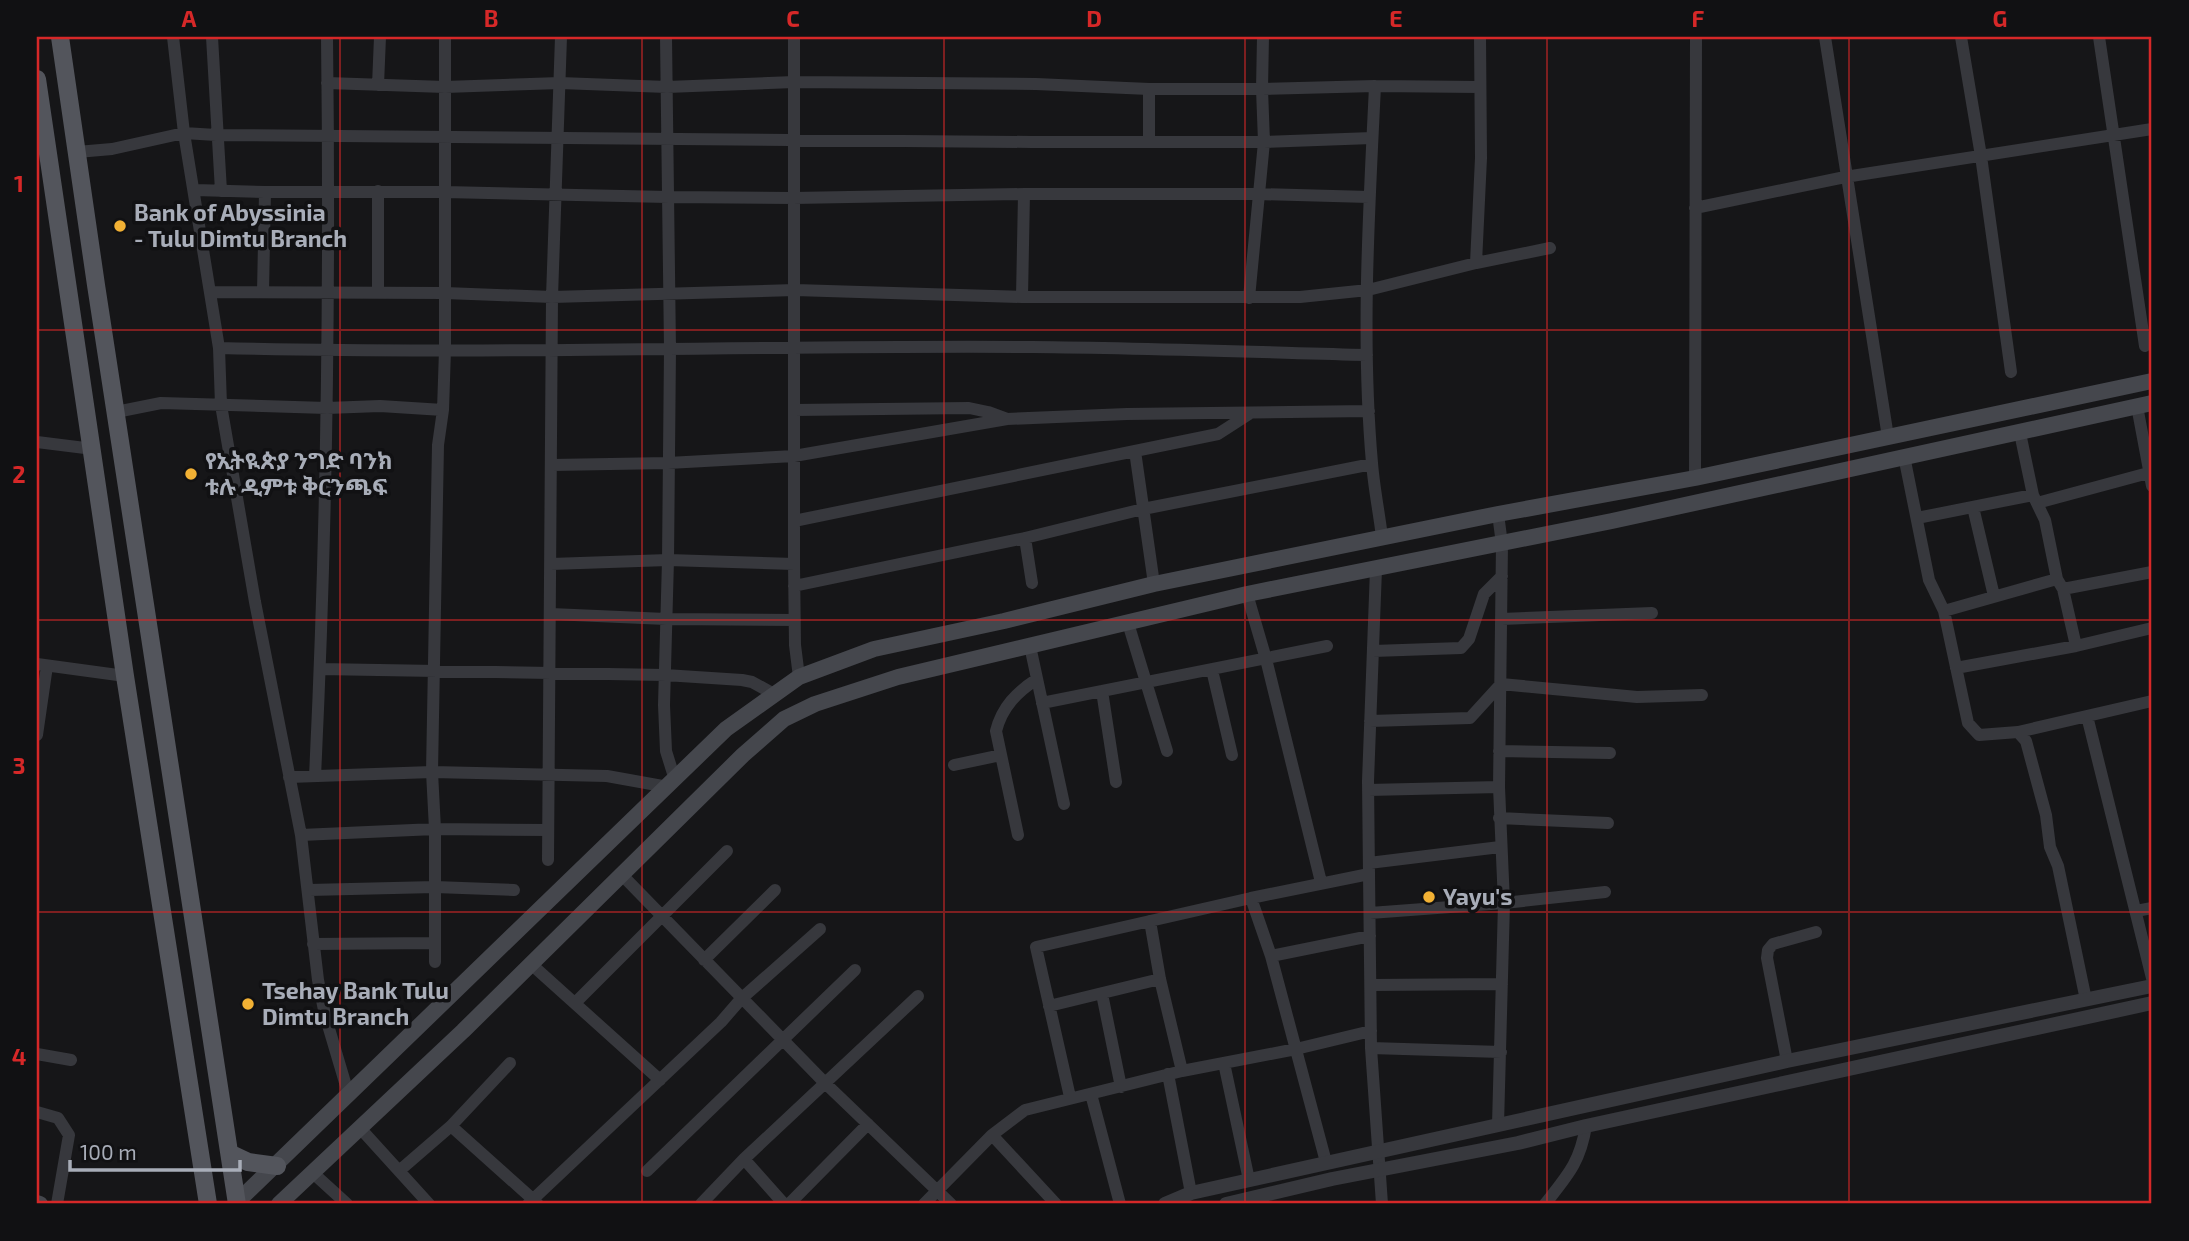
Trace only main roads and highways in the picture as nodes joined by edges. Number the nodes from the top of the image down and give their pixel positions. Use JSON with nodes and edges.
{"nodes":[{"id":1,"x":60,"y":37,"type":"edge"},
{"id":2,"x":37,"y":79,"type":"edge"},
{"id":3,"x":42,"y":148,"type":"edge"},
{"id":4,"x":2152,"y":381,"type":"edge"},
{"id":5,"x":2145,"y":405,"type":"edge"},
{"id":6,"x":231,"y":1154,"type":"junction"},
{"id":7,"x":277,"y":1166,"type":"junction"},
{"id":8,"x":206,"y":1202,"type":"edge"},
{"id":9,"x":236,"y":1204,"type":"edge"},
{"id":10,"x":279,"y":1204,"type":"edge"}],
"edges":[{"from":1,"to":6,"type":"main road"},
{"from":2,"to":3,"type":"main road"},
{"from":3,"to":8,"type":"main road"},
{"from":4,"to":7,"type":"main road"},
{"from":5,"to":10,"type":"main road"},
{"from":6,"to":7,"type":"main road"},
{"from":6,"to":9,"type":"main road"},
{"from":7,"to":9,"type":"main road"}]}
